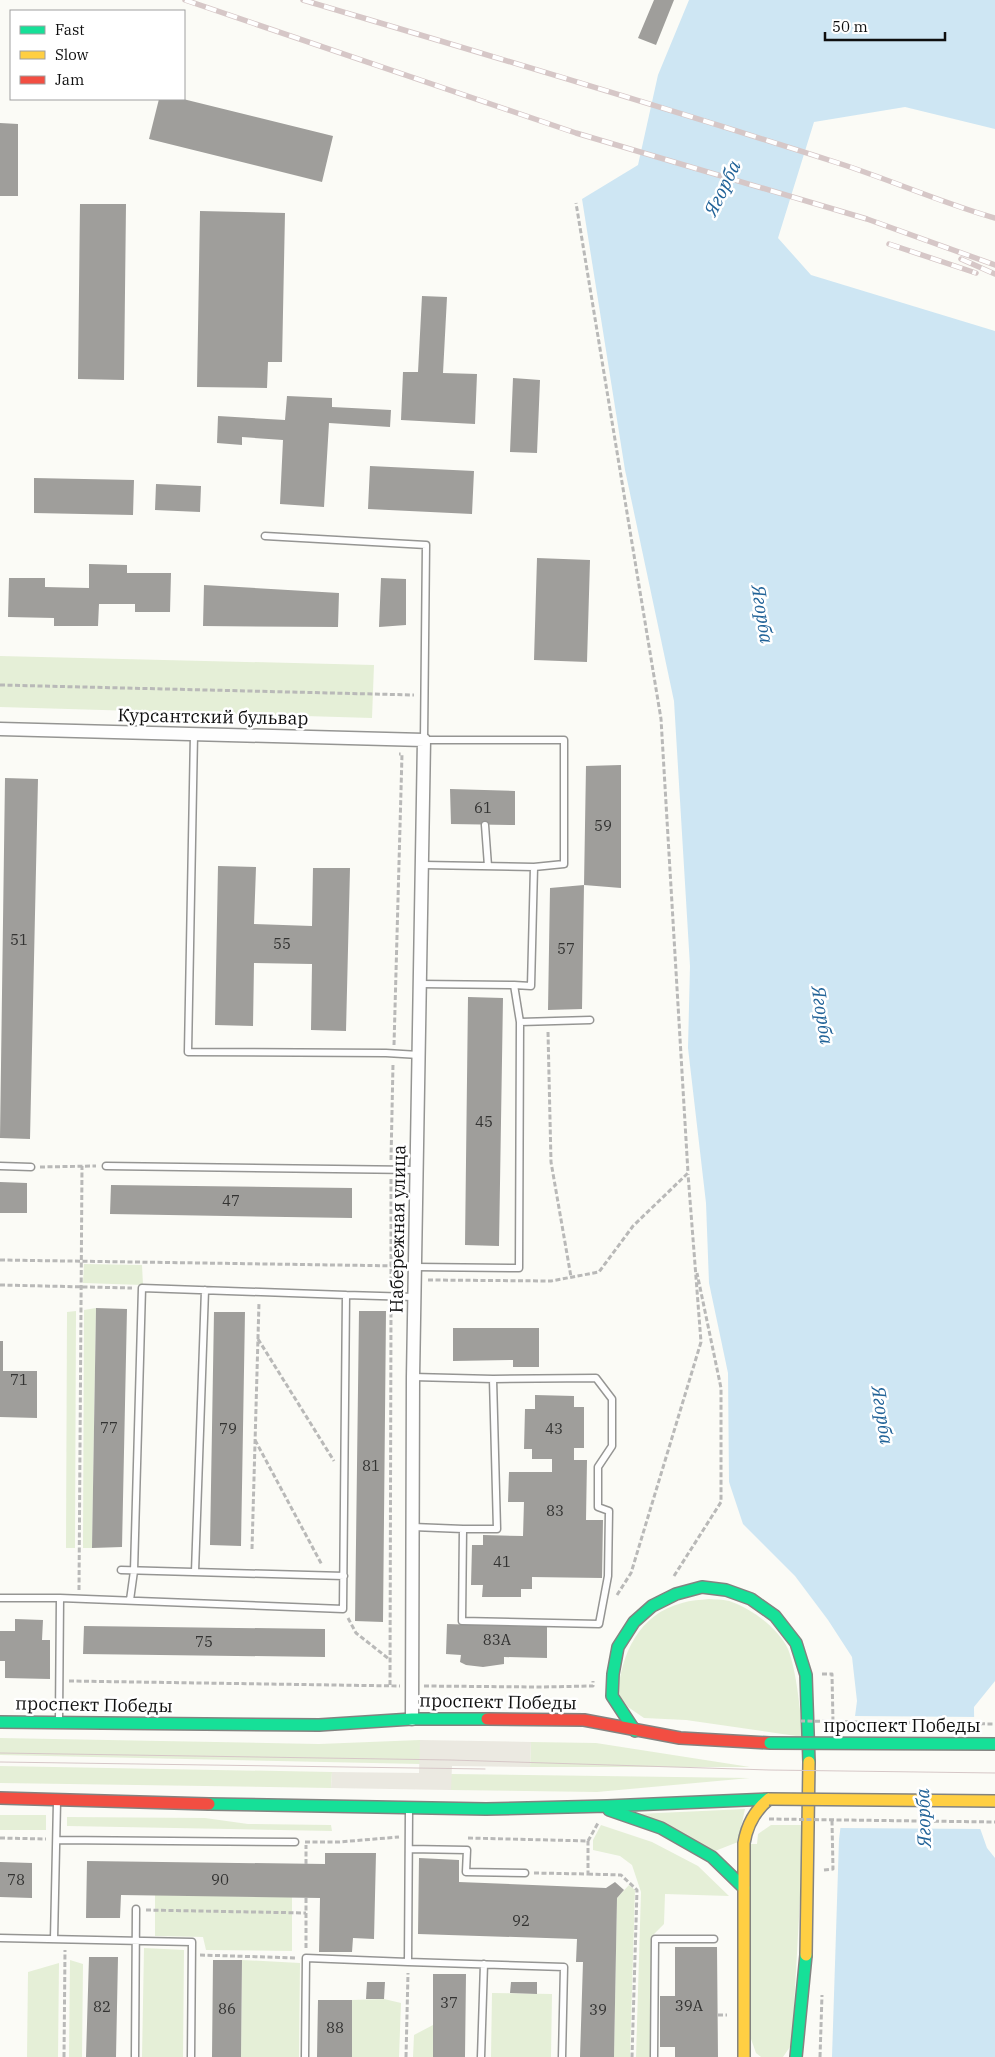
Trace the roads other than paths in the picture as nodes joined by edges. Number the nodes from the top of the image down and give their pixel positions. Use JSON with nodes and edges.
{"nodes":[{"id":1,"x":264,"y":536,"type":"dead end"},
{"id":2,"x":0,"y":729,"type":"edge"},
{"id":3,"x":194,"y":734,"type":"junction"},
{"id":4,"x":424,"y":740,"type":"junction"},
{"id":5,"x":485,"y":825,"type":"dead end"},
{"id":6,"x":423,"y":865,"type":"junction"},
{"id":7,"x":488,"y":866,"type":"junction"},
{"id":8,"x":534,"y":867,"type":"junction"},
{"id":9,"x":420,"y":984,"type":"junction"},
{"id":10,"x":514,"y":985,"type":"junction"},
{"id":11,"x":590,"y":1020,"type":"dead end"},
{"id":12,"x":520,"y":1022,"type":"junction"},
{"id":13,"x":419,"y":1055,"type":"junction"},
{"id":14,"x":0,"y":1166,"type":"edge"},
{"id":15,"x":106,"y":1166,"type":"road end"},
{"id":16,"x":31,"y":1167,"type":"road end"},
{"id":17,"x":416,"y":1170,"type":"junction"},
{"id":18,"x":415,"y":1267,"type":"junction"},
{"id":19,"x":205,"y":1290,"type":"junction"},
{"id":20,"x":346,"y":1295,"type":"junction"},
{"id":21,"x":414,"y":1297,"type":"junction"},
{"id":22,"x":413,"y":1377,"type":"junction"},
{"id":23,"x":493,"y":1379,"type":"junction"},
{"id":24,"x":413,"y":1527,"type":"junction"},
{"id":25,"x":463,"y":1529,"type":"junction"},
{"id":26,"x":121,"y":1570,"type":"dead end"},
{"id":27,"x":134,"y":1571,"type":"junction"},
{"id":28,"x":195,"y":1572,"type":"junction"},
{"id":29,"x":344,"y":1576,"type":"junction"},
{"id":30,"x":0,"y":1598,"type":"edge"},
{"id":31,"x":60,"y":1598,"type":"junction"},
{"id":32,"x":130,"y":1600,"type":"junction"},
{"id":33,"x":605,"y":1702,"type":"junction"},
{"id":34,"x":412,"y":1719,"type":"junction"},
{"id":35,"x":584,"y":1720,"type":"junction"},
{"id":36,"x":0,"y":1722,"type":"edge"},
{"id":37,"x":58,"y":1723,"type":"junction"},
{"id":38,"x":634,"y":1731,"type":"junction"},
{"id":39,"x":995,"y":1744,"type":"edge"},
{"id":40,"x":0,"y":1798,"type":"edge"},
{"id":41,"x":57,"y":1799,"type":"junction"},
{"id":42,"x":769,"y":1799,"type":"junction"},
{"id":43,"x":995,"y":1801,"type":"edge"},
{"id":44,"x":600,"y":1806,"type":"junction"},
{"id":45,"x":409,"y":1809,"type":"junction"},
{"id":46,"x":56,"y":1840,"type":"junction"},
{"id":47,"x":295,"y":1842,"type":"dead end"},
{"id":48,"x":409,"y":1849,"type":"junction"},
{"id":49,"x":525,"y":1873,"type":"road end"},
{"id":50,"x":744,"y":1888,"type":"junction"},
{"id":51,"x":136,"y":1910,"type":"road end"},
{"id":52,"x":0,"y":1938,"type":"edge"},
{"id":53,"x":54,"y":1939,"type":"junction"},
{"id":54,"x":136,"y":1939,"type":"junction"},
{"id":55,"x":714,"y":1939,"type":"dead end"},
{"id":56,"x":408,"y":1962,"type":"junction"},
{"id":57,"x":484,"y":1964,"type":"junction"},
{"id":58,"x":744,"y":2041,"type":"junction"},
{"id":59,"x":797,"y":2051,"type":"edge"},
{"id":60,"x":135,"y":2057,"type":"edge"},
{"id":61,"x":191,"y":2057,"type":"edge"},
{"id":62,"x":305,"y":2057,"type":"edge"},
{"id":63,"x":481,"y":2057,"type":"edge"},
{"id":64,"x":562,"y":2057,"type":"edge"},
{"id":65,"x":654,"y":2057,"type":"edge"},
{"id":66,"x":744,"y":2057,"type":"edge"},
{"id":67,"x":752,"y":2057,"type":"edge"},
{"id":68,"x":789,"y":2057,"type":"edge"}],
"edges":[{"from":1,"to":4,"type":"lane"},
{"from":2,"to":3,"type":"street","name":"Курсантский бульвар"},
{"from":3,"to":4,"type":"street","name":"Курсантский бульвар"},
{"from":3,"to":13,"type":"lane"},
{"from":4,"to":6,"type":"street","name":"Набережная улица"},
{"from":4,"to":8,"type":"lane"},
{"from":5,"to":7,"type":"lane"},
{"from":6,"to":7,"type":"lane"},
{"from":6,"to":9,"type":"street","name":"Набережная улица"},
{"from":7,"to":8,"type":"lane"},
{"from":8,"to":10,"type":"lane"},
{"from":9,"to":10,"type":"lane"},
{"from":9,"to":13,"type":"street","name":"Набережная улица"},
{"from":10,"to":12,"type":"lane"},
{"from":11,"to":12,"type":"lane"},
{"from":12,"to":18,"type":"lane"},
{"from":13,"to":17,"type":"street","name":"Набережная улица"},
{"from":14,"to":16,"type":"lane"},
{"from":15,"to":17,"type":"lane"},
{"from":17,"to":18,"type":"street","name":"Набережная улица"},
{"from":18,"to":21,"type":"street","name":"Набережная улица"},
{"from":19,"to":20,"type":"lane"},
{"from":19,"to":27,"type":"lane"},
{"from":19,"to":28,"type":"lane"},
{"from":20,"to":21,"type":"lane"},
{"from":20,"to":29,"type":"lane"},
{"from":21,"to":22,"type":"street","name":"Набережная улица"},
{"from":22,"to":23,"type":"lane"},
{"from":22,"to":24,"type":"street","name":"Набережная улица"},
{"from":23,"to":25,"type":"lane"},
{"from":23,"to":25,"type":"lane"},
{"from":24,"to":25,"type":"lane"},
{"from":24,"to":34,"type":"street","name":"Набережная улица"},
{"from":26,"to":27,"type":"lane"},
{"from":27,"to":28,"type":"lane"},
{"from":27,"to":32,"type":"lane"},
{"from":28,"to":29,"type":"lane"},
{"from":29,"to":32,"type":"lane"},
{"from":30,"to":31,"type":"lane"},
{"from":31,"to":32,"type":"lane"},
{"from":31,"to":37,"type":"lane"},
{"from":33,"to":35,"type":"main road"},
{"from":33,"to":38,"type":"main road"},
{"from":33,"to":59,"type":"main road"},
{"from":34,"to":35,"type":"main road","name":"проспект Победы"},
{"from":34,"to":37,"type":"main road","name":"проспект Победы"},
{"from":35,"to":38,"type":"main road","name":"проспект Победы"},
{"from":36,"to":37,"type":"main road","name":"проспект Победы"},
{"from":38,"to":39,"type":"main road","name":"проспект Победы","bridge":true},
{"from":40,"to":41,"type":"main road"},
{"from":41,"to":45,"type":"main road"},
{"from":41,"to":46,"type":"lane"},
{"from":42,"to":43,"type":"main road","bridge":true},
{"from":42,"to":44,"type":"main road"},
{"from":42,"to":50,"type":"main road"},
{"from":44,"to":45,"type":"main road"},
{"from":44,"to":50,"type":"main road"},
{"from":45,"to":48,"type":"lane"},
{"from":46,"to":47,"type":"lane"},
{"from":46,"to":53,"type":"lane"},
{"from":48,"to":49,"type":"lane"},
{"from":48,"to":56,"type":"lane"},
{"from":50,"to":58,"type":"main road"},
{"from":51,"to":54,"type":"lane"},
{"from":52,"to":53,"type":"lane"},
{"from":53,"to":54,"type":"lane"},
{"from":54,"to":60,"type":"lane"},
{"from":54,"to":61,"type":"lane"},
{"from":55,"to":65,"type":"lane"},
{"from":56,"to":57,"type":"lane"},
{"from":56,"to":62,"type":"lane"},
{"from":57,"to":63,"type":"lane"},
{"from":57,"to":64,"type":"lane"},
{"from":58,"to":66,"type":"main road"},
{"from":58,"to":67,"type":"main road"},
{"from":59,"to":68,"type":"main road"}]}
